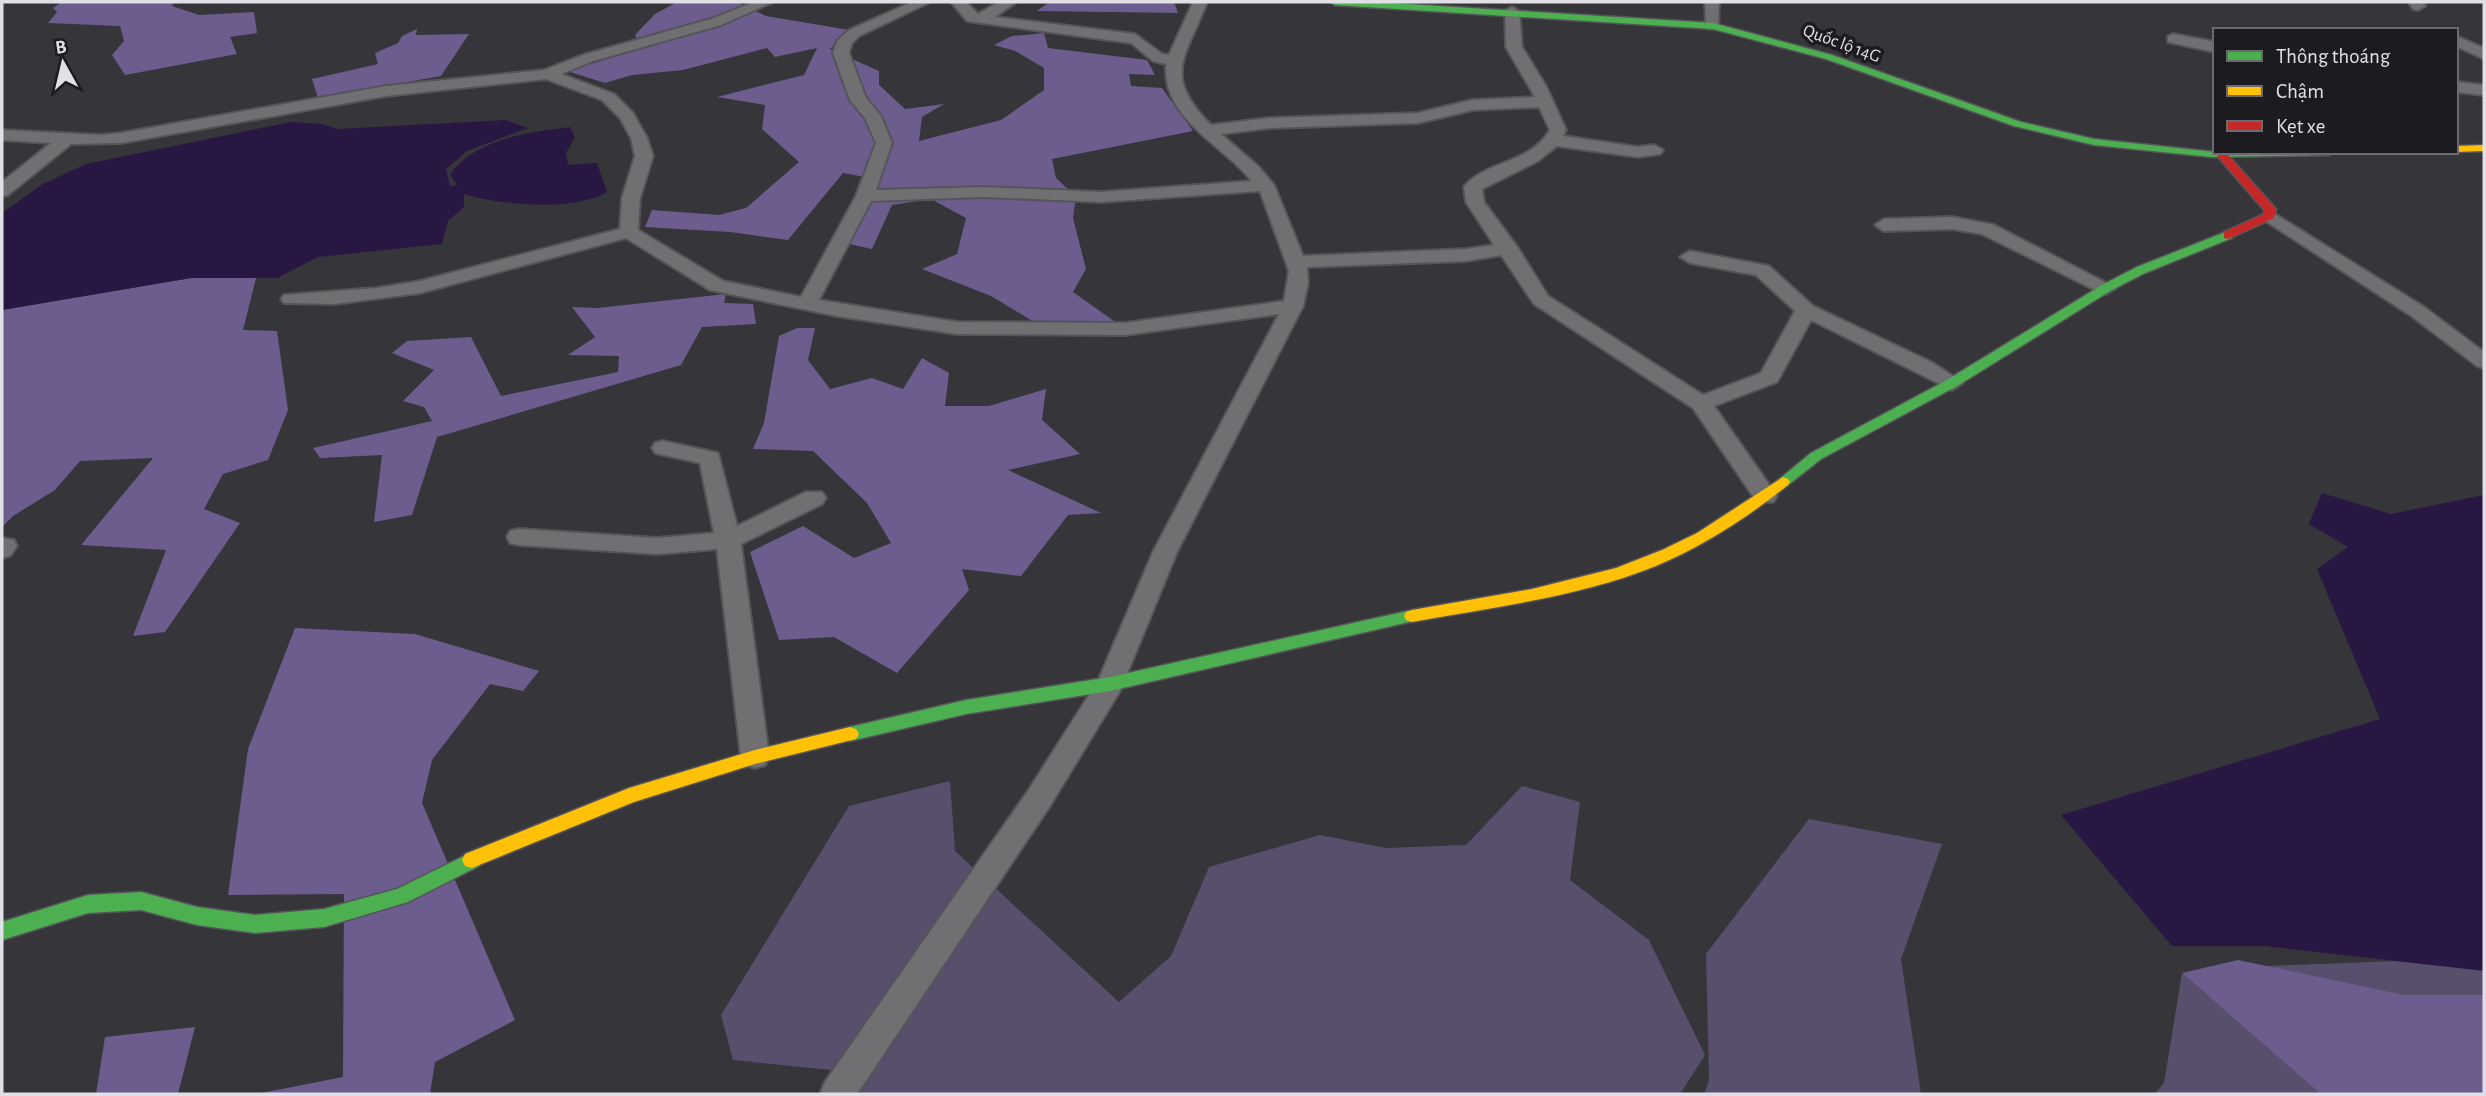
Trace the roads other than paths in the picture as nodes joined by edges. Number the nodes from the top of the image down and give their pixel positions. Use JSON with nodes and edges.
{"nodes":[{"id":1,"x":766,"y":2,"type":"edge"},
{"id":2,"x":923,"y":2,"type":"edge"},
{"id":3,"x":958,"y":2,"type":"edge"},
{"id":4,"x":1009,"y":2,"type":"edge"},
{"id":5,"x":1200,"y":2,"type":"edge"},
{"id":6,"x":1335,"y":2,"type":"edge"},
{"id":7,"x":1712,"y":2,"type":"edge"},
{"id":8,"x":1413,"y":4,"type":"edge"},
{"id":9,"x":1512,"y":11,"type":"junction"},
{"id":10,"x":981,"y":19,"type":"junction"},
{"id":11,"x":1713,"y":26,"type":"junction"},
{"id":12,"x":2173,"y":39,"type":"dead end"},
{"id":13,"x":2458,"y":41,"type":"edge"},
{"id":14,"x":2213,"y":47,"type":"edge"},
{"id":15,"x":2484,"y":54,"type":"edge"},
{"id":16,"x":1174,"y":60,"type":"junction"},
{"id":17,"x":547,"y":74,"type":"junction"},
{"id":18,"x":2458,"y":87,"type":"edge"},
{"id":19,"x":2484,"y":90,"type":"edge"},
{"id":20,"x":1543,"y":102,"type":"junction"},
{"id":21,"x":1209,"y":130,"type":"junction"},
{"id":22,"x":2,"y":135,"type":"edge"},
{"id":23,"x":66,"y":138,"type":"junction"},
{"id":24,"x":1554,"y":140,"type":"junction"},
{"id":25,"x":2484,"y":148,"type":"edge"},
{"id":26,"x":2458,"y":149,"type":"edge"},
{"id":27,"x":1654,"y":150,"type":"dead end"},
{"id":28,"x":2276,"y":154,"type":"edge"},
{"id":29,"x":2223,"y":156,"type":"junction"},
{"id":30,"x":1265,"y":185,"type":"junction"},
{"id":31,"x":2,"y":191,"type":"edge"},
{"id":32,"x":865,"y":196,"type":"junction"},
{"id":33,"x":2270,"y":216,"type":"junction"},
{"id":34,"x":1884,"y":225,"type":"dead end"},
{"id":35,"x":629,"y":232,"type":"junction"},
{"id":36,"x":1508,"y":248,"type":"junction"},
{"id":37,"x":1690,"y":257,"type":"dead end"},
{"id":38,"x":1298,"y":262,"type":"junction"},
{"id":39,"x":2106,"y":288,"type":"junction"},
{"id":40,"x":291,"y":299,"type":"dead end"},
{"id":41,"x":807,"y":304,"type":"junction"},
{"id":42,"x":1293,"y":306,"type":"junction"},
{"id":43,"x":1806,"y":310,"type":"junction"},
{"id":44,"x":2484,"y":362,"type":"edge"},
{"id":45,"x":1952,"y":383,"type":"junction"},
{"id":46,"x":1701,"y":403,"type":"junction"},
{"id":47,"x":663,"y":448,"type":"dead end"},
{"id":48,"x":1765,"y":496,"type":"junction"},
{"id":49,"x":814,"y":498,"type":"dead end"},
{"id":50,"x":519,"y":537,"type":"dead end"},
{"id":51,"x":728,"y":540,"type":"junction"},
{"id":52,"x":1110,"y":684,"type":"junction"},
{"id":53,"x":755,"y":757,"type":"junction"},
{"id":54,"x":2,"y":931,"type":"edge"},
{"id":55,"x":837,"y":1094,"type":"edge"}],
"edges":[{"from":1,"to":17,"type":"street"},
{"from":2,"to":32,"type":"street"},
{"from":3,"to":10,"type":"street"},
{"from":4,"to":10,"type":"street"},
{"from":5,"to":16,"type":"street"},
{"from":6,"to":8,"type":"street","name":"Quốc lộ 14G"},
{"from":7,"to":11,"type":"street"},
{"from":8,"to":9,"type":"street","name":"Quốc lộ 14G"},
{"from":9,"to":11,"type":"street","name":"Quốc lộ 14G"},
{"from":9,"to":20,"type":"street"},
{"from":10,"to":16,"type":"street"},
{"from":11,"to":29,"type":"street","name":"Quốc lộ 14G"},
{"from":12,"to":14,"type":"street"},
{"from":13,"to":15,"type":"street"},
{"from":16,"to":21,"type":"street"},
{"from":17,"to":23,"type":"street"},
{"from":17,"to":35,"type":"street"},
{"from":18,"to":19,"type":"street"},
{"from":20,"to":21,"type":"street"},
{"from":20,"to":24,"type":"street"},
{"from":21,"to":30,"type":"street"},
{"from":22,"to":23,"type":"street"},
{"from":23,"to":31,"type":"street"},
{"from":24,"to":27,"type":"street"},
{"from":24,"to":36,"type":"street"},
{"from":25,"to":26,"type":"street"},
{"from":28,"to":29,"type":"street","name":"Quốc lộ 14G"},
{"from":29,"to":33,"type":"street"},
{"from":30,"to":32,"type":"street"},
{"from":30,"to":38,"type":"street"},
{"from":32,"to":41,"type":"street"},
{"from":33,"to":39,"type":"street"},
{"from":33,"to":44,"type":"street"},
{"from":34,"to":39,"type":"street"},
{"from":35,"to":40,"type":"street"},
{"from":35,"to":41,"type":"street"},
{"from":36,"to":38,"type":"street"},
{"from":36,"to":46,"type":"street"},
{"from":37,"to":43,"type":"street"},
{"from":38,"to":42,"type":"street"},
{"from":39,"to":45,"type":"street"},
{"from":41,"to":42,"type":"street"},
{"from":42,"to":52,"type":"street"},
{"from":43,"to":45,"type":"street"},
{"from":43,"to":46,"type":"street"},
{"from":45,"to":48,"type":"street"},
{"from":46,"to":48,"type":"street"},
{"from":47,"to":51,"type":"street"},
{"from":48,"to":52,"type":"street"},
{"from":49,"to":51,"type":"street"},
{"from":50,"to":51,"type":"street"},
{"from":51,"to":53,"type":"street"},
{"from":52,"to":53,"type":"street"},
{"from":52,"to":55,"type":"street"},
{"from":53,"to":54,"type":"street"}]}
